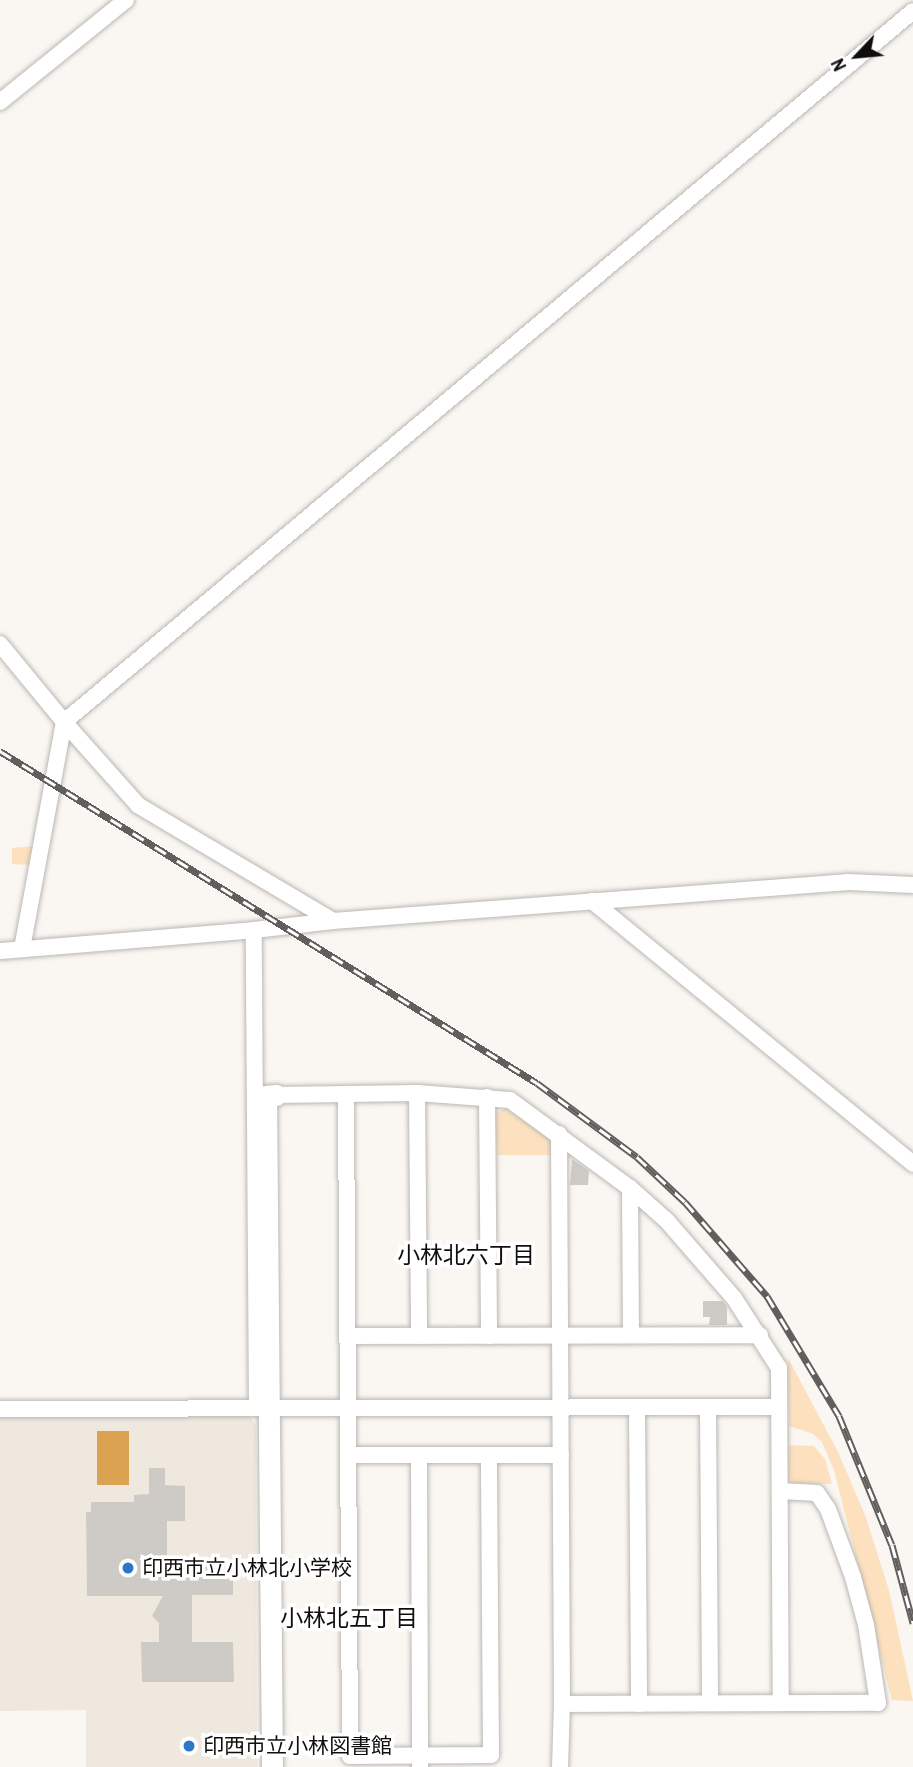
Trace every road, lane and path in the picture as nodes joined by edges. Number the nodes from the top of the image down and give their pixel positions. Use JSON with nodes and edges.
{"nodes":[{"id":1,"x":126,"y":0,"type":"edge"},
{"id":2,"x":913,"y":11,"type":"edge"},
{"id":3,"x":0,"y":102,"type":"edge"},
{"id":4,"x":0,"y":644,"type":"edge"},
{"id":5,"x":64,"y":722,"type":"junction"},
{"id":6,"x":913,"y":885,"type":"edge"},
{"id":7,"x":592,"y":901,"type":"junction"},
{"id":8,"x":333,"y":920,"type":"junction"},
{"id":9,"x":254,"y":930,"type":"junction"},
{"id":10,"x":22,"y":949,"type":"junction"},
{"id":11,"x":0,"y":951,"type":"edge"},
{"id":12,"x":417,"y":1093,"type":"junction"},
{"id":13,"x":346,"y":1094,"type":"junction"},
{"id":14,"x":276,"y":1096,"type":"joint"},
{"id":15,"x":487,"y":1097,"type":"junction"},
{"id":16,"x":559,"y":1134,"type":"junction"},
{"id":17,"x":913,"y":1164,"type":"edge"},
{"id":18,"x":630,"y":1188,"type":"junction"},
{"id":19,"x":631,"y":1335,"type":"junction"},
{"id":20,"x":760,"y":1335,"type":"junction"},
{"id":21,"x":348,"y":1336,"type":"junction"},
{"id":22,"x":419,"y":1336,"type":"junction"},
{"id":23,"x":489,"y":1336,"type":"junction"},
{"id":24,"x":560,"y":1336,"type":"junction"},
{"id":25,"x":637,"y":1407,"type":"junction"},
{"id":26,"x":708,"y":1407,"type":"junction"},
{"id":27,"x":779,"y":1407,"type":"junction"},
{"id":28,"x":263,"y":1408,"type":"junction"},
{"id":29,"x":348,"y":1408,"type":"junction"},
{"id":30,"x":561,"y":1408,"type":"junction"},
{"id":31,"x":0,"y":1409,"type":"edge"},
{"id":32,"x":348,"y":1455,"type":"junction"},
{"id":33,"x":419,"y":1455,"type":"junction"},
{"id":34,"x":489,"y":1455,"type":"junction"},
{"id":35,"x":561,"y":1455,"type":"junction"},
{"id":36,"x":780,"y":1491,"type":"junction"},
{"id":37,"x":710,"y":1703,"type":"junction"},
{"id":38,"x":781,"y":1703,"type":"junction"},
{"id":39,"x":562,"y":1704,"type":"junction"},
{"id":40,"x":639,"y":1704,"type":"junction"},
{"id":41,"x":420,"y":1761,"type":"edge"},
{"id":42,"x":272,"y":1767,"type":"edge"},
{"id":43,"x":560,"y":1767,"type":"edge"}],
"edges":[{"from":1,"to":3,"type":"street"},
{"from":2,"to":5,"type":"street"},
{"from":4,"to":5,"type":"street"},
{"from":5,"to":8,"type":"street"},
{"from":5,"to":10,"type":"street"},
{"from":6,"to":7,"type":"street"},
{"from":7,"to":8,"type":"street"},
{"from":7,"to":17,"type":"street"},
{"from":8,"to":9,"type":"street"},
{"from":9,"to":10,"type":"street"},
{"from":9,"to":28,"type":"street"},
{"from":10,"to":11,"type":"street"},
{"from":12,"to":13,"type":"street"},
{"from":12,"to":15,"type":"street"},
{"from":12,"to":22,"type":"street"},
{"from":13,"to":14,"type":"street"},
{"from":13,"to":21,"type":"street"},
{"from":14,"to":28,"type":"street"},
{"from":15,"to":16,"type":"street"},
{"from":15,"to":23,"type":"street"},
{"from":16,"to":18,"type":"street"},
{"from":16,"to":24,"type":"street"},
{"from":18,"to":19,"type":"street"},
{"from":18,"to":20,"type":"street"},
{"from":19,"to":20,"type":"street"},
{"from":19,"to":24,"type":"street"},
{"from":20,"to":27,"type":"street"},
{"from":21,"to":22,"type":"street"},
{"from":21,"to":29,"type":"street"},
{"from":22,"to":23,"type":"street"},
{"from":23,"to":24,"type":"street"},
{"from":24,"to":30,"type":"street"},
{"from":25,"to":26,"type":"street"},
{"from":25,"to":30,"type":"street"},
{"from":25,"to":40,"type":"street"},
{"from":26,"to":27,"type":"street"},
{"from":26,"to":37,"type":"street"},
{"from":27,"to":36,"type":"street"},
{"from":28,"to":29,"type":"street"},
{"from":28,"to":31,"type":"street"},
{"from":28,"to":42,"type":"street"},
{"from":29,"to":30,"type":"street"},
{"from":29,"to":32,"type":"street"},
{"from":30,"to":35,"type":"street"},
{"from":32,"to":33,"type":"street"},
{"from":32,"to":41,"type":"street"},
{"from":33,"to":34,"type":"street"},
{"from":33,"to":41,"type":"street"},
{"from":34,"to":35,"type":"street"},
{"from":34,"to":41,"type":"street"},
{"from":35,"to":39,"type":"street"},
{"from":36,"to":38,"type":"street"},
{"from":36,"to":38,"type":"street"},
{"from":37,"to":38,"type":"street"},
{"from":37,"to":40,"type":"street"},
{"from":39,"to":40,"type":"street"},
{"from":39,"to":43,"type":"street"}]}
